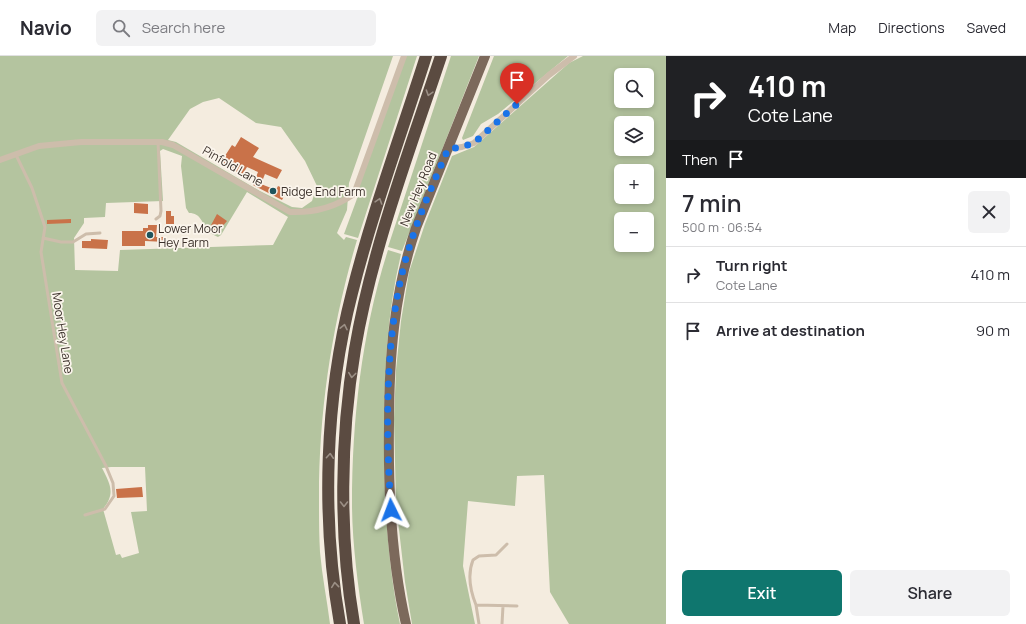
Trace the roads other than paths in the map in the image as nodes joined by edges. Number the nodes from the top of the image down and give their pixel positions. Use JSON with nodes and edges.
{"nodes":[{"id":1,"x":404,"y":56,"type":"edge"},
{"id":2,"x":426,"y":56,"type":"edge"},
{"id":3,"x":441,"y":56,"type":"edge"},
{"id":4,"x":485,"y":56,"type":"edge"},
{"id":5,"x":574,"y":56,"type":"edge"},
{"id":6,"x":158,"y":141,"type":"junction"},
{"id":7,"x":448,"y":149,"type":"junction"},
{"id":8,"x":16,"y":154,"type":"junction"},
{"id":9,"x":0,"y":160,"type":"edge"},
{"id":10,"x":156,"y":219,"type":"dead end"},
{"id":11,"x":100,"y":234,"type":"dead end"},
{"id":12,"x":43,"y":238,"type":"junction"},
{"id":13,"x":85,"y":514,"type":"dead end"},
{"id":14,"x":507,"y":544,"type":"dead end"},
{"id":15,"x":476,"y":605,"type":"junction"},
{"id":16,"x":503,"y":606,"type":"junction"},
{"id":17,"x":517,"y":606,"type":"dead end"},
{"id":18,"x":340,"y":624,"type":"edge"},
{"id":19,"x":354,"y":624,"type":"edge"},
{"id":20,"x":406,"y":624,"type":"edge"},
{"id":21,"x":479,"y":624,"type":"edge"},
{"id":22,"x":502,"y":624,"type":"edge"}],
"edges":[{"from":1,"to":6,"type":"street","name":"Pinfold Lane"},
{"from":18,"to":2,"type":"highway","one_way":true},
{"from":3,"to":19,"type":"highway","one_way":true},
{"from":4,"to":7,"type":"main road","name":"New Hey Road"},
{"from":5,"to":7,"type":"street"},
{"from":6,"to":8,"type":"street","name":"Pinfold Lane"},
{"from":6,"to":10,"type":"lane"},
{"from":7,"to":20,"type":"main road","name":"New Hey Road"},
{"from":8,"to":9,"type":"street","name":"Pinfold Lane"},
{"from":8,"to":12,"type":"lane","name":"Moor Hey Lane"},
{"from":11,"to":12,"type":"lane"},
{"from":12,"to":13,"type":"lane","name":"Moor Hey Lane"},
{"from":14,"to":15,"type":"lane"},
{"from":15,"to":16,"type":"lane"},
{"from":15,"to":21,"type":"lane"},
{"from":16,"to":17,"type":"lane"},
{"from":16,"to":22,"type":"lane"}]}
